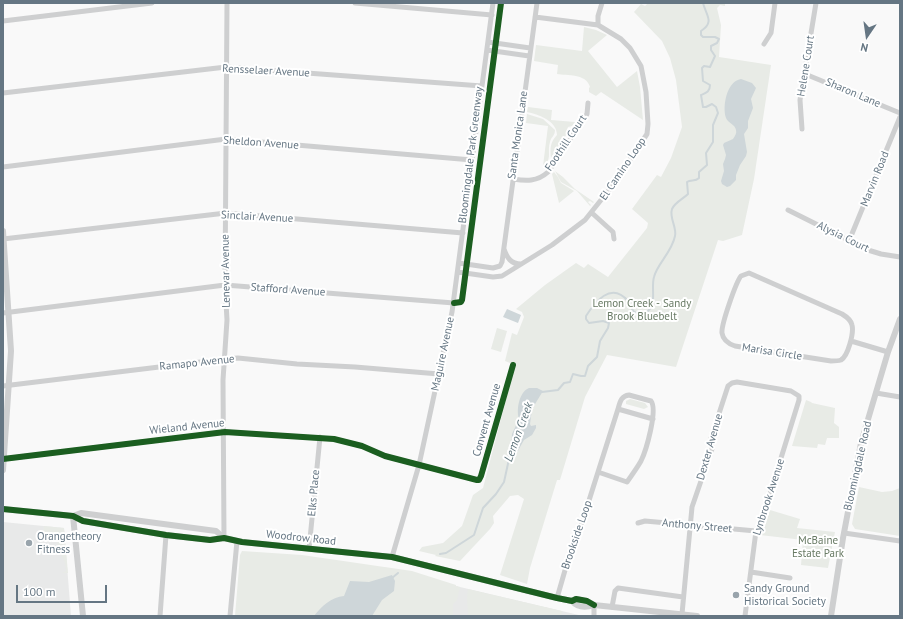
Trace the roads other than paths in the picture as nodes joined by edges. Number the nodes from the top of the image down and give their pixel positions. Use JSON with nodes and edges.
{"nodes":[{"id":1,"x":152,"y":3,"type":"edge"},
{"id":2,"x":227,"y":3,"type":"edge"},
{"id":3,"x":356,"y":3,"type":"edge"},
{"id":4,"x":493,"y":3,"type":"edge"},
{"id":5,"x":537,"y":3,"type":"edge"},
{"id":6,"x":602,"y":3,"type":"edge"},
{"id":7,"x":775,"y":3,"type":"edge"},
{"id":8,"x":816,"y":3,"type":"edge"},
{"id":9,"x":492,"y":14,"type":"junction"},
{"id":10,"x":535,"y":17,"type":"junction"},
{"id":11,"x":3,"y":21,"type":"edge"},
{"id":12,"x":598,"y":25,"type":"junction"},
{"id":13,"x":488,"y":42,"type":"junction"},
{"id":14,"x":764,"y":44,"type":"dead end"},
{"id":15,"x":530,"y":48,"type":"junction"},
{"id":16,"x":487,"y":50,"type":"junction"},
{"id":17,"x":529,"y":56,"type":"junction"},
{"id":18,"x":226,"y":67,"type":"junction"},
{"id":19,"x":805,"y":74,"type":"junction"},
{"id":20,"x":482,"y":86,"type":"junction"},
{"id":21,"x":3,"y":93,"type":"edge"},
{"id":22,"x":588,"y":103,"type":"dead end"},
{"id":23,"x":900,"y":113,"type":"edge"},
{"id":24,"x":900,"y":117,"type":"edge"},
{"id":25,"x":802,"y":129,"type":"dead end"},
{"id":26,"x":226,"y":139,"type":"junction"},
{"id":27,"x":472,"y":160,"type":"junction"},
{"id":28,"x":3,"y":167,"type":"edge"},
{"id":29,"x":512,"y":179,"type":"junction"},
{"id":30,"x":788,"y":210,"type":"dead end"},
{"id":31,"x":226,"y":213,"type":"junction"},
{"id":32,"x":592,"y":213,"type":"junction"},
{"id":33,"x":3,"y":231,"type":"edge"},
{"id":34,"x":463,"y":233,"type":"junction"},
{"id":35,"x":3,"y":239,"type":"edge"},
{"id":36,"x":614,"y":239,"type":"dead end"},
{"id":37,"x":849,"y":241,"type":"junction"},
{"id":38,"x":504,"y":248,"type":"junction"},
{"id":39,"x":900,"y":257,"type":"edge"},
{"id":40,"x":459,"y":263,"type":"junction"},
{"id":41,"x":521,"y":264,"type":"junction"},
{"id":42,"x":458,"y":272,"type":"junction"},
{"id":43,"x":225,"y":285,"type":"junction"},
{"id":44,"x":454,"y":303,"type":"junction"},
{"id":45,"x":6,"y":313,"type":"edge"},
{"id":46,"x":900,"y":319,"type":"edge"},
{"id":47,"x":898,"y":329,"type":"edge"},
{"id":48,"x":851,"y":341,"type":"junction"},
{"id":49,"x":888,"y":352,"type":"junction"},
{"id":50,"x":225,"y":358,"type":"junction"},
{"id":51,"x":513,"y":364,"type":"dead end"},
{"id":52,"x":439,"y":374,"type":"junction"},
{"id":53,"x":6,"y":386,"type":"edge"},
{"id":54,"x":876,"y":393,"type":"junction"},
{"id":55,"x":900,"y":397,"type":"edge"},
{"id":56,"x":799,"y":405,"type":"joint"},
{"id":57,"x":618,"y":409,"type":"junction"},
{"id":58,"x":653,"y":419,"type":"junction"},
{"id":59,"x":225,"y":432,"type":"junction"},
{"id":60,"x":320,"y":437,"type":"junction"},
{"id":61,"x":3,"y":459,"type":"edge"},
{"id":62,"x":419,"y":465,"type":"junction"},
{"id":63,"x":3,"y":470,"type":"edge"},
{"id":64,"x":598,"y":472,"type":"junction"},
{"id":65,"x":3,"y":509,"type":"edge"},
{"id":66,"x":73,"y":516,"type":"junction"},
{"id":67,"x":166,"y":523,"type":"junction"},
{"id":68,"x":638,"y":523,"type":"dead end"},
{"id":69,"x":690,"y":525,"type":"junction"},
{"id":70,"x":756,"y":531,"type":"junction"},
{"id":71,"x":844,"y":533,"type":"junction"},
{"id":72,"x":166,"y":535,"type":"junction"},
{"id":73,"x":224,"y":538,"type":"junction"},
{"id":74,"x":238,"y":541,"type":"junction"},
{"id":75,"x":900,"y":541,"type":"edge"},
{"id":76,"x":309,"y":549,"type":"junction"},
{"id":77,"x":392,"y":557,"type":"junction"},
{"id":78,"x":750,"y":572,"type":"junction"},
{"id":79,"x":790,"y":578,"type":"dead end"},
{"id":80,"x":683,"y":597,"type":"junction"},
{"id":81,"x":557,"y":598,"type":"junction"},
{"id":82,"x":594,"y":605,"type":"junction"},
{"id":83,"x":612,"y":607,"type":"junction"},
{"id":84,"x":682,"y":614,"type":"junction"},
{"id":85,"x":83,"y":616,"type":"edge"},
{"id":86,"x":160,"y":616,"type":"edge"},
{"id":87,"x":230,"y":616,"type":"edge"},
{"id":88,"x":594,"y":616,"type":"edge"},
{"id":89,"x":697,"y":616,"type":"edge"},
{"id":90,"x":745,"y":616,"type":"edge"},
{"id":91,"x":831,"y":616,"type":"edge"}],
"edges":[{"from":1,"to":11,"type":"street"},
{"from":2,"to":18,"type":"street","name":"Lenevar Avenue"},
{"from":3,"to":9,"type":"street"},
{"from":4,"to":9,"type":"street","name":"Maguire Avenue"},
{"from":5,"to":10,"type":"street","name":"Santa Monica Lane"},
{"from":6,"to":12,"type":"street"},
{"from":7,"to":14,"type":"street"},
{"from":8,"to":19,"type":"street","name":"Helene Court"},
{"from":9,"to":13,"type":"street","name":"Maguire Avenue"},
{"from":10,"to":12,"type":"street","name":"El Camino Loop"},
{"from":10,"to":15,"type":"street","name":"Santa Monica Lane"},
{"from":12,"to":32,"type":"street","name":"El Camino Loop"},
{"from":13,"to":15,"type":"street"},
{"from":13,"to":16,"type":"street","name":"Maguire Avenue"},
{"from":15,"to":17,"type":"street","name":"Santa Monica Lane"},
{"from":16,"to":17,"type":"street"},
{"from":16,"to":20,"type":"street","name":"Maguire Avenue"},
{"from":17,"to":29,"type":"street","name":"Santa Monica Lane"},
{"from":18,"to":20,"type":"street","name":"Rensselaer Avenue"},
{"from":18,"to":21,"type":"street","name":"Rensselaer Avenue"},
{"from":18,"to":26,"type":"street","name":"Lenevar Avenue"},
{"from":19,"to":23,"type":"street","name":"Sharon Lane"},
{"from":19,"to":25,"type":"street","name":"Helene Court"},
{"from":20,"to":27,"type":"street","name":"Maguire Avenue"},
{"from":22,"to":29,"type":"street","name":"Foothill Court"},
{"from":24,"to":37,"type":"street","name":"Marvin Road"},
{"from":26,"to":27,"type":"street","name":"Sheldon Avenue"},
{"from":26,"to":28,"type":"street","name":"Sheldon Avenue"},
{"from":26,"to":31,"type":"street","name":"Lenevar Avenue"},
{"from":27,"to":34,"type":"street","name":"Maguire Avenue"},
{"from":29,"to":38,"type":"street","name":"Santa Monica Lane"},
{"from":30,"to":37,"type":"street","name":"Alysia Court"},
{"from":31,"to":34,"type":"street","name":"Sinclair Avenue"},
{"from":31,"to":35,"type":"street","name":"Sinclair Avenue"},
{"from":31,"to":43,"type":"street","name":"Lenevar Avenue"},
{"from":32,"to":36,"type":"street"},
{"from":32,"to":41,"type":"street","name":"El Camino Loop"},
{"from":33,"to":35,"type":"street"},
{"from":34,"to":40,"type":"street","name":"Maguire Avenue"},
{"from":35,"to":45,"type":"street"},
{"from":37,"to":39,"type":"street","name":"Alysia Court"},
{"from":38,"to":40,"type":"street","name":"Santa Monica Lane"},
{"from":38,"to":41,"type":"street"},
{"from":40,"to":42,"type":"street","name":"Maguire Avenue"},
{"from":41,"to":42,"type":"street","name":"El Camino Loop"},
{"from":42,"to":44,"type":"street","name":"Maguire Avenue"},
{"from":43,"to":44,"type":"street","name":"Stafford Avenue"},
{"from":43,"to":45,"type":"street","name":"Stafford Avenue"},
{"from":43,"to":50,"type":"street","name":"Lenevar Avenue"},
{"from":44,"to":52,"type":"street","name":"Maguire Avenue"},
{"from":45,"to":53,"type":"street"},
{"from":46,"to":47,"type":"street","name":"Bloomingdale Road"},
{"from":47,"to":49,"type":"street","name":"Bloomingdale Road"},
{"from":48,"to":48,"type":"street","name":"Marisa Circle"},
{"from":48,"to":49,"type":"street"},
{"from":49,"to":54,"type":"street","name":"Bloomingdale Road"},
{"from":50,"to":52,"type":"street","name":"Ramapo Avenue"},
{"from":50,"to":53,"type":"street","name":"Ramapo Avenue"},
{"from":50,"to":59,"type":"street","name":"Lenevar Avenue"},
{"from":51,"to":62,"type":"street","name":"Convent Avenue"},
{"from":52,"to":62,"type":"street","name":"Maguire Avenue"},
{"from":53,"to":61,"type":"street"},
{"from":54,"to":55,"type":"street"},
{"from":54,"to":71,"type":"street","name":"Bloomingdale Road"},
{"from":56,"to":69,"type":"street","name":"Dexter Avenue"},
{"from":56,"to":70,"type":"street","name":"Lynbrook Avenue"},
{"from":57,"to":58,"type":"street"},
{"from":57,"to":58,"type":"street","name":"Brookside Loop"},
{"from":57,"to":64,"type":"street","name":"Brookside Loop"},
{"from":58,"to":64,"type":"street","name":"Brookside Loop"},
{"from":59,"to":60,"type":"street","name":"Wieland Avenue"},
{"from":59,"to":61,"type":"street","name":"Wieland Avenue"},
{"from":59,"to":73,"type":"street","name":"Lenevar Avenue"},
{"from":60,"to":62,"type":"street","name":"Wieland Avenue"},
{"from":60,"to":76,"type":"street","name":"Elks Place"},
{"from":61,"to":63,"type":"street"},
{"from":62,"to":77,"type":"street","name":"Maguire Avenue"},
{"from":64,"to":81,"type":"street","name":"Brookside Loop"},
{"from":65,"to":66,"type":"street","name":"Woodrow Road"},
{"from":66,"to":67,"type":"street","name":"Woodrow Road"},
{"from":66,"to":72,"type":"street","name":"Woodrow Road"},
{"from":66,"to":85,"type":"street"},
{"from":67,"to":72,"type":"street"},
{"from":67,"to":73,"type":"street","name":"Woodrow Road"},
{"from":68,"to":69,"type":"street","name":"Anthony Street"},
{"from":69,"to":70,"type":"street","name":"Anthony Street"},
{"from":69,"to":80,"type":"street","name":"Dexter Avenue"},
{"from":70,"to":78,"type":"street","name":"Lynbrook Avenue"},
{"from":71,"to":75,"type":"street"},
{"from":71,"to":91,"type":"street","name":"Bloomingdale Road"},
{"from":72,"to":73,"type":"street","name":"Woodrow Road"},
{"from":72,"to":86,"type":"street"},
{"from":73,"to":74,"type":"street","name":"Woodrow Road"},
{"from":74,"to":76,"type":"street","name":"Woodrow Road"},
{"from":74,"to":87,"type":"street"},
{"from":76,"to":77,"type":"street","name":"Woodrow Road"},
{"from":77,"to":81,"type":"street","name":"Woodrow Road"},
{"from":78,"to":79,"type":"street"},
{"from":78,"to":90,"type":"street","name":"Lynbrook Avenue"},
{"from":80,"to":83,"type":"street"},
{"from":80,"to":84,"type":"street","name":"Dexter Avenue"},
{"from":81,"to":82,"type":"street","name":"Woodrow Road"},
{"from":82,"to":83,"type":"street","name":"Woodrow Road"},
{"from":82,"to":88,"type":"street"},
{"from":83,"to":84,"type":"street","name":"Woodrow Road"},
{"from":84,"to":89,"type":"street","name":"Woodrow Road"}]}
